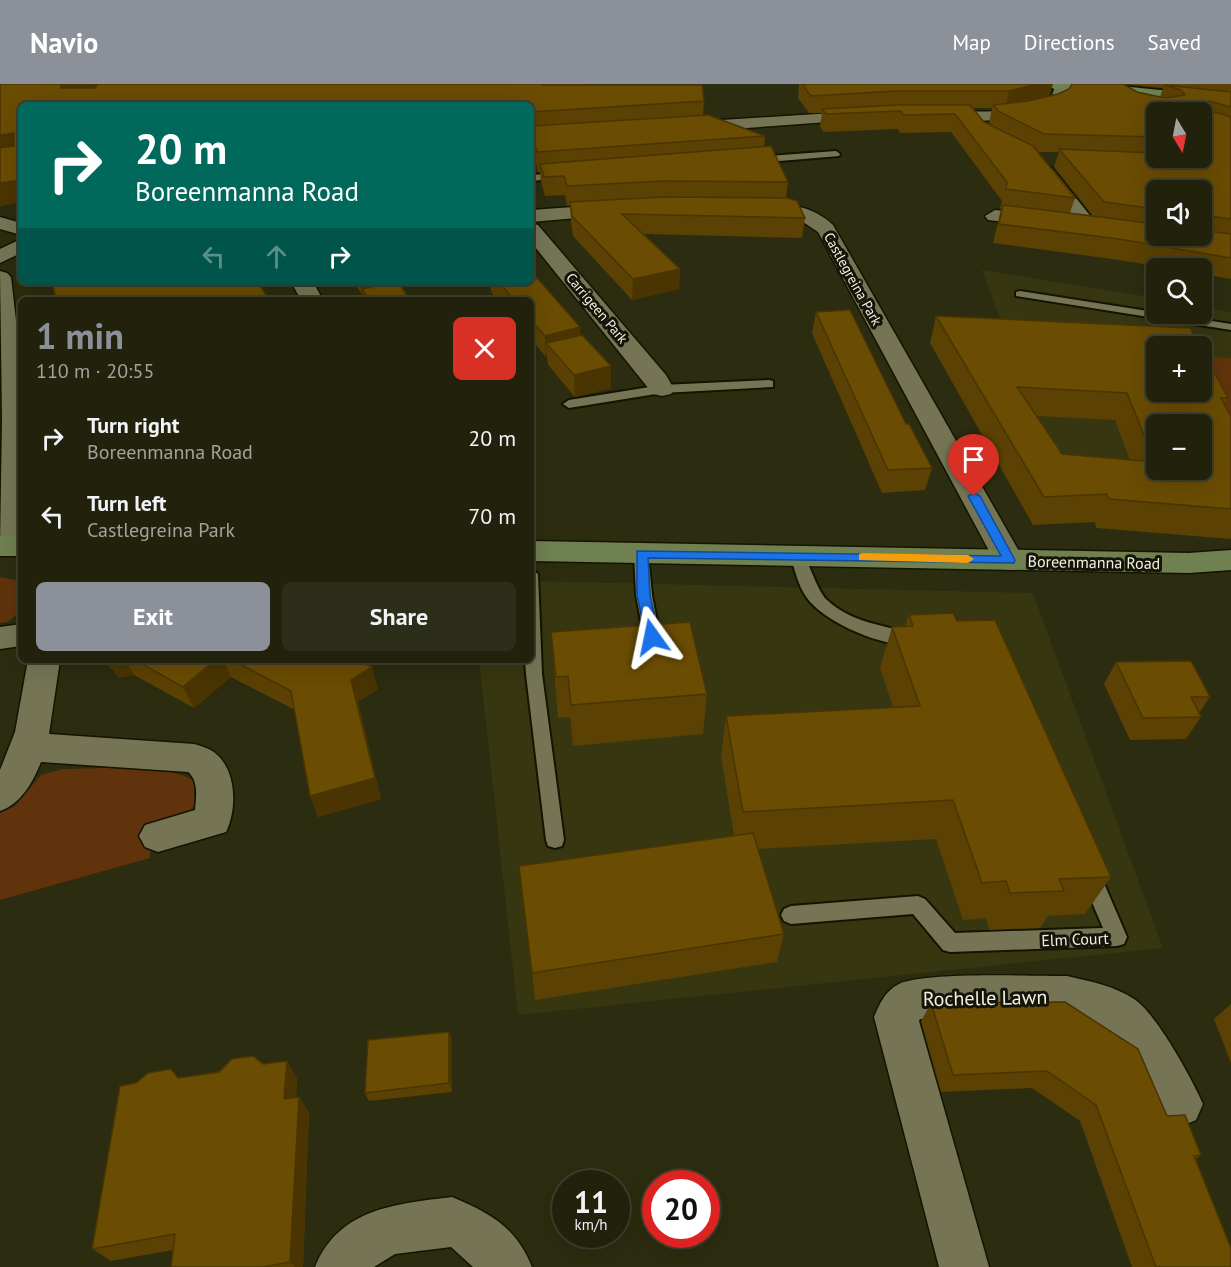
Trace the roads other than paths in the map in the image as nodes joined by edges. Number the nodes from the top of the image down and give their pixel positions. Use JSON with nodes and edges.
{"nodes":[{"id":1,"x":1059,"y":85,"type":"edge"},
{"id":2,"x":1118,"y":92,"type":"junction"},
{"id":3,"x":1231,"y":102,"type":"edge"},
{"id":4,"x":1146,"y":105,"type":"edge"},
{"id":5,"x":918,"y":114,"type":"edge"},
{"id":6,"x":882,"y":116,"type":"edge"},
{"id":7,"x":972,"y":116,"type":"junction"},
{"id":8,"x":669,"y":129,"type":"edge"},
{"id":9,"x":986,"y":134,"type":"edge"},
{"id":10,"x":836,"y":154,"type":"dead end"},
{"id":11,"x":1054,"y":159,"type":"dead end"},
{"id":12,"x":741,"y":161,"type":"edge"},
{"id":13,"x":577,"y":174,"type":"edge"},
{"id":14,"x":534,"y":178,"type":"edge"},
{"id":15,"x":732,"y":208,"type":"edge"},
{"id":16,"x":640,"y":209,"type":"edge"},
{"id":17,"x":534,"y":216,"type":"edge"},
{"id":18,"x":995,"y":216,"type":"dead end"},
{"id":19,"x":0,"y":223,"type":"edge"},
{"id":20,"x":1089,"y":227,"type":"junction"},
{"id":21,"x":18,"y":228,"type":"edge"},
{"id":22,"x":1113,"y":230,"type":"edge"},
{"id":23,"x":534,"y":233,"type":"edge"},
{"id":24,"x":18,"y":246,"type":"edge"},
{"id":25,"x":0,"y":257,"type":"edge"},
{"id":26,"x":0,"y":277,"type":"edge"},
{"id":27,"x":1020,"y":294,"type":"dead end"},
{"id":28,"x":1231,"y":327,"type":"edge"},
{"id":29,"x":769,"y":384,"type":"dead end"},
{"id":30,"x":662,"y":389,"type":"junction"},
{"id":31,"x":569,"y":404,"type":"dead end"},
{"id":32,"x":0,"y":536,"type":"edge"},
{"id":33,"x":0,"y":546,"type":"edge"},
{"id":34,"x":18,"y":546,"type":"edge"},
{"id":35,"x":534,"y":551,"type":"edge"},
{"id":36,"x":641,"y":554,"type":"junction"},
{"id":37,"x":797,"y":555,"type":"junction"},
{"id":38,"x":1009,"y":560,"type":"junction"},
{"id":39,"x":1231,"y":560,"type":"edge"},
{"id":40,"x":1189,"y":563,"type":"junction"},
{"id":41,"x":1231,"y":569,"type":"edge"},
{"id":42,"x":18,"y":635,"type":"edge"},
{"id":43,"x":652,"y":637,"type":"edge"},
{"id":44,"x":0,"y":638,"type":"edge"},
{"id":45,"x":926,"y":640,"type":"edge"},
{"id":46,"x":43,"y":663,"type":"edge"},
{"id":47,"x":534,"y":663,"type":"edge"},
{"id":48,"x":29,"y":747,"type":"junction"},
{"id":49,"x":0,"y":796,"type":"edge"},
{"id":50,"x":158,"y":836,"type":"dead end"},
{"id":51,"x":555,"y":840,"type":"dead end"},
{"id":52,"x":1085,"y":862,"type":"edge"},
{"id":53,"x":791,"y":915,"type":"dead end"},
{"id":54,"x":1180,"y":1104,"type":"dead end"},
{"id":55,"x":340,"y":1267,"type":"edge"},
{"id":56,"x":507,"y":1267,"type":"edge"},
{"id":57,"x":964,"y":1267,"type":"edge"}],
"edges":[{"from":1,"to":2,"type":"main road"},
{"from":1,"to":7,"type":"street"},
{"from":2,"to":3,"type":"main road"},
{"from":2,"to":4,"type":"street"},
{"from":5,"to":7,"type":"street"},
{"from":6,"to":8,"type":"street"},
{"from":7,"to":9,"type":"street"},
{"from":10,"to":12,"type":"lane"},
{"from":11,"to":20,"type":"street"},
{"from":13,"to":14,"type":"lane"},
{"from":15,"to":38,"type":"street","name":"Castlegreina Park"},
{"from":16,"to":17,"type":"street"},
{"from":18,"to":20,"type":"street"},
{"from":19,"to":21,"type":"street"},
{"from":20,"to":22,"type":"street"},
{"from":23,"to":30,"type":"street","name":"Carrigeen Park"},
{"from":24,"to":25,"type":"street"},
{"from":26,"to":32,"type":"street"},
{"from":27,"to":28,"type":"lane"},
{"from":29,"to":30,"type":"lane"},
{"from":30,"to":31,"type":"lane"},
{"from":33,"to":34,"type":"main road"},
{"from":35,"to":36,"type":"main road","name":"Boreenmanna Road"},
{"from":36,"to":37,"type":"main road","name":"Boreenmanna Road"},
{"from":36,"to":43,"type":"lane"},
{"from":37,"to":38,"type":"main road","name":"Boreenmanna Road"},
{"from":37,"to":45,"type":"lane"},
{"from":38,"to":40,"type":"main road","name":"Boreenmanna Road"},
{"from":39,"to":40,"type":"main road","name":"Boreenmanna Road"},
{"from":40,"to":41,"type":"main road","name":"Boreenmanna Road"},
{"from":42,"to":44,"type":"street"},
{"from":46,"to":48,"type":"street"},
{"from":47,"to":51,"type":"lane"},
{"from":48,"to":49,"type":"street"},
{"from":48,"to":50,"type":"street"},
{"from":52,"to":53,"type":"lane","name":"Elm Court"},
{"from":54,"to":57,"type":"street","name":"Rochelle Lawn"},
{"from":55,"to":56,"type":"street"}]}
